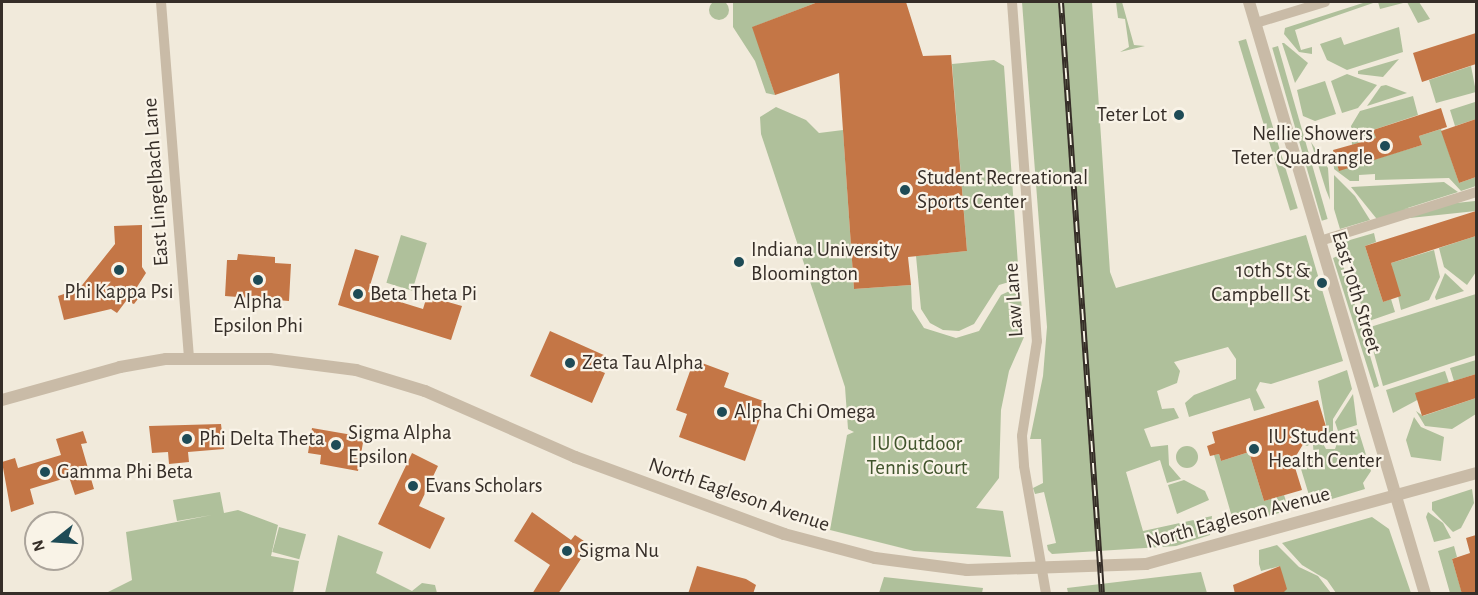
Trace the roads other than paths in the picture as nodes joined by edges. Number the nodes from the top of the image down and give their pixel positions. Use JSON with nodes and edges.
{"nodes":[{"id":1,"x":161,"y":2,"type":"edge"},
{"id":2,"x":1012,"y":2,"type":"edge"},
{"id":3,"x":1249,"y":2,"type":"edge"},
{"id":4,"x":1325,"y":2,"type":"edge"},
{"id":5,"x":1256,"y":23,"type":"junction"},
{"id":6,"x":1476,"y":192,"type":"edge"},
{"id":7,"x":1320,"y":241,"type":"junction"},
{"id":8,"x":189,"y":358,"type":"junction"},
{"id":9,"x":2,"y":400,"type":"edge"},
{"id":10,"x":1476,"y":473,"type":"edge"},
{"id":11,"x":1395,"y":494,"type":"junction"},
{"id":12,"x":1043,"y":570,"type":"junction"},
{"id":13,"x":1046,"y":594,"type":"edge"},
{"id":14,"x":1425,"y":594,"type":"edge"}],
"edges":[{"from":1,"to":8,"type":"street","name":"East Lingelbach Lane"},
{"from":2,"to":12,"type":"street","name":"Law Lane"},
{"from":3,"to":5,"type":"street","name":"East 10th Street"},
{"from":4,"to":5,"type":"street"},
{"from":5,"to":7,"type":"street","name":"East 10th Street"},
{"from":6,"to":7,"type":"street"},
{"from":7,"to":11,"type":"street","name":"East 10th Street"},
{"from":8,"to":9,"type":"street","name":"North Eagleson Avenue"},
{"from":8,"to":12,"type":"street","name":"North Eagleson Avenue"},
{"from":10,"to":11,"type":"street","name":"North Eagleson Avenue"},
{"from":11,"to":12,"type":"street","name":"North Eagleson Avenue"},
{"from":11,"to":14,"type":"street","name":"East 10th Street"},
{"from":12,"to":13,"type":"street","name":"Law Lane"}]}
